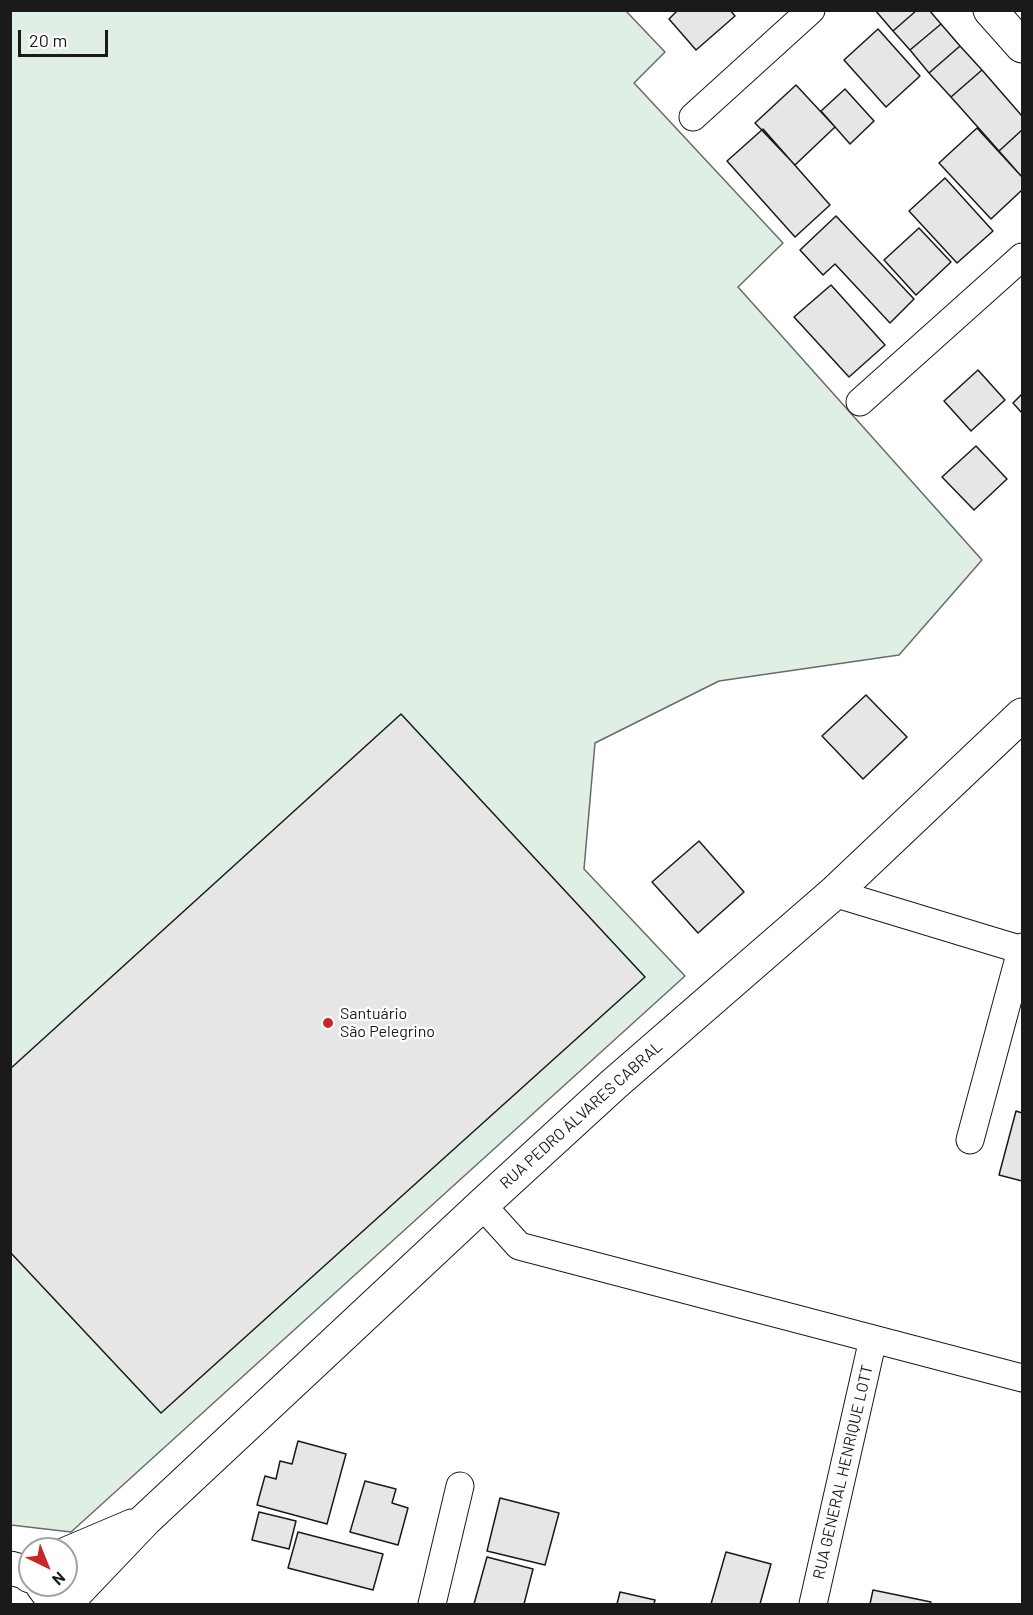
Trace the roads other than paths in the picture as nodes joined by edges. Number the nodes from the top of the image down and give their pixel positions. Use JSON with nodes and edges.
{"nodes":[{"id":1,"x":811,"y":10,"type":"edge"},
{"id":2,"x":990,"y":10,"type":"edge"},
{"id":3,"x":1023,"y":46,"type":"edge"},
{"id":4,"x":693,"y":117,"type":"dead end"},
{"id":5,"x":1023,"y":257,"type":"edge"},
{"id":6,"x":860,"y":402,"type":"dead end"},
{"id":7,"x":1023,"y":715,"type":"edge"},
{"id":8,"x":834,"y":892,"type":"junction"},
{"id":9,"x":1022,"y":949,"type":"edge"},
{"id":10,"x":970,"y":1140,"type":"dead end"},
{"id":11,"x":482,"y":1206,"type":"junction"},
{"id":12,"x":873,"y":1339,"type":"junction"},
{"id":13,"x":1023,"y":1378,"type":"edge"},
{"id":14,"x":460,"y":1486,"type":"dead end"},
{"id":15,"x":145,"y":1520,"type":"junction"},
{"id":16,"x":78,"y":1549,"type":"edge"},
{"id":17,"x":65,"y":1605,"type":"edge"},
{"id":18,"x":432,"y":1605,"type":"edge"},
{"id":19,"x":813,"y":1605,"type":"edge"}],
"edges":[{"from":1,"to":4,"type":"street"},
{"from":2,"to":3,"type":"street"},
{"from":5,"to":6,"type":"street"},
{"from":7,"to":8,"type":"street","name":"RUA PEDRO ÁLVARES CABRAL"},
{"from":8,"to":9,"type":"street"},
{"from":8,"to":11,"type":"street","name":"RUA PEDRO ÁLVARES CABRAL"},
{"from":9,"to":10,"type":"street"},
{"from":11,"to":12,"type":"street"},
{"from":11,"to":15,"type":"street","name":"RUA PEDRO ÁLVARES CABRAL"},
{"from":12,"to":13,"type":"street"},
{"from":12,"to":19,"type":"street","name":"RUA GENERAL HENRIQUE LOTT"},
{"from":14,"to":18,"type":"street"},
{"from":15,"to":16,"type":"street","name":"RUA PEDRO ÁLVARES CABRAL"},
{"from":15,"to":17,"type":"street","name":"RUA PEDRO ÁLVARES CABRAL"}]}
